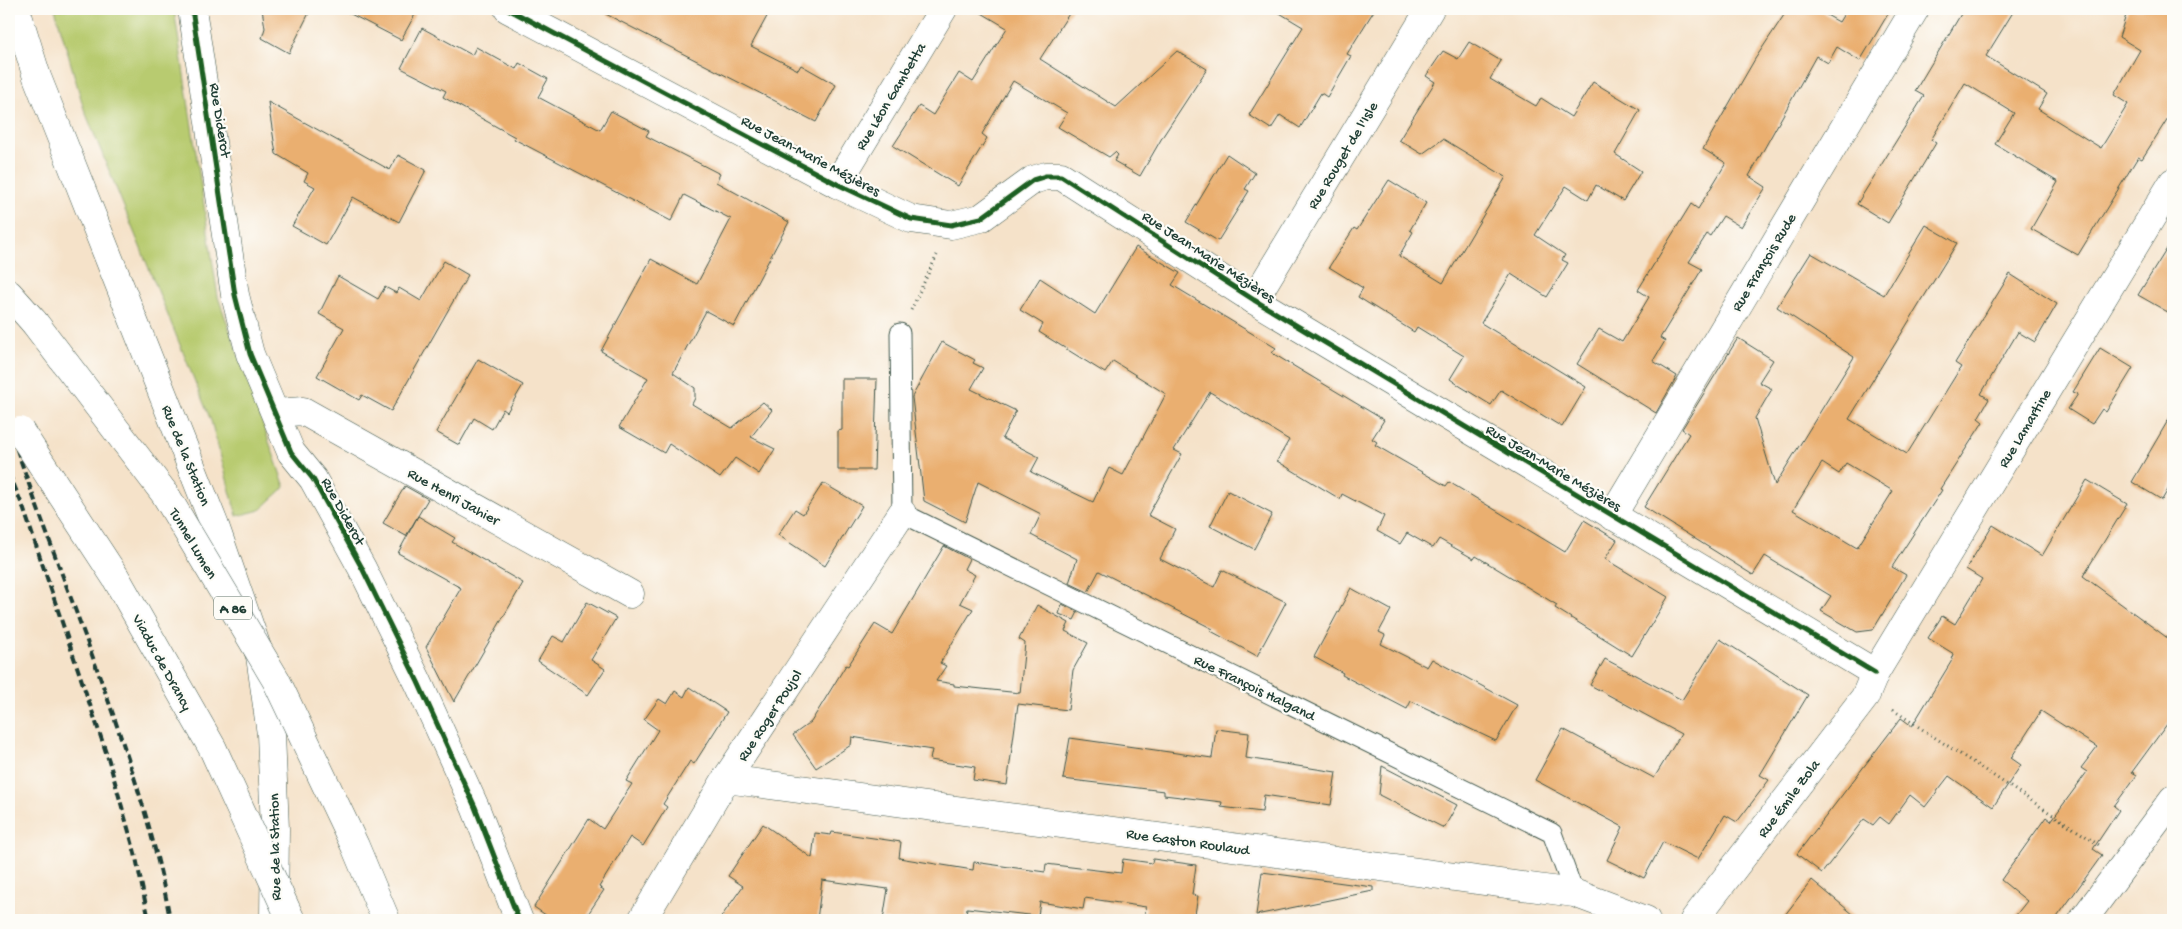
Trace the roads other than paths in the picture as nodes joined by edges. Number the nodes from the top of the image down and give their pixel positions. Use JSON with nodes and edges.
{"nodes":[{"id":1,"x":16,"y":9,"type":"edge"},
{"id":2,"x":192,"y":9,"type":"edge"},
{"id":3,"x":508,"y":9,"type":"edge"},
{"id":4,"x":943,"y":9,"type":"edge"},
{"id":5,"x":1430,"y":9,"type":"edge"},
{"id":6,"x":1915,"y":9,"type":"edge"},
{"id":7,"x":2173,"y":182,"type":"edge"},
{"id":8,"x":837,"y":184,"type":"junction"},
{"id":9,"x":9,"y":294,"type":"edge"},
{"id":10,"x":1254,"y":300,"type":"junction"},
{"id":11,"x":900,"y":333,"type":"road end"},
{"id":12,"x":276,"y":413,"type":"junction"},
{"id":13,"x":9,"y":418,"type":"edge"},
{"id":14,"x":902,"y":514,"type":"junction"},
{"id":15,"x":1612,"y":516,"type":"junction"},
{"id":16,"x":630,"y":594,"type":"dead end"},
{"id":17,"x":1870,"y":685,"type":"junction"},
{"id":18,"x":726,"y":779,"type":"junction"},
{"id":19,"x":2173,"y":800,"type":"edge"},
{"id":20,"x":1574,"y":893,"type":"junction"},
{"id":21,"x":274,"y":920,"type":"edge"},
{"id":22,"x":291,"y":920,"type":"edge"},
{"id":23,"x":386,"y":920,"type":"edge"},
{"id":24,"x":519,"y":920,"type":"edge"},
{"id":25,"x":642,"y":920,"type":"edge"},
{"id":26,"x":1646,"y":920,"type":"edge"},
{"id":27,"x":1694,"y":920,"type":"edge"},
{"id":28,"x":2083,"y":920,"type":"edge"}],
"edges":[{"from":1,"to":21,"type":"main road","name":"Rue de la Station"},
{"from":2,"to":12,"type":"main road","name":"Rue Diderot"},
{"from":3,"to":8,"type":"main road","name":"Rue Jean-Marie Mézières"},
{"from":4,"to":8,"type":"main road","name":"Rue Léon Gambetta"},
{"from":5,"to":10,"type":"main road","name":"Rue Rouget de l'Isle"},
{"from":6,"to":15,"type":"main road","name":"Rue François Rude"},
{"from":7,"to":17,"type":"main road","name":"Rue Lamartine"},
{"from":8,"to":10,"type":"main road","name":"Rue Jean-Marie Mézières"},
{"from":9,"to":23,"type":"main road","name":"Tunnel Lumen","number":"A 86","bridge":true},
{"from":10,"to":15,"type":"main road","name":"Rue Jean-Marie Mézières"},
{"from":11,"to":14,"type":"lane"},
{"from":12,"to":16,"type":"main road","name":"Rue Henri Jahier"},
{"from":12,"to":24,"type":"main road","name":"Rue Diderot"},
{"from":13,"to":22,"type":"main road","name":"Viaduc de Drancy","bridge":true},
{"from":14,"to":18,"type":"main road","name":"Rue Roger Poujol"},
{"from":14,"to":20,"type":"lane","name":"Rue François Halgand"},
{"from":15,"to":17,"type":"main road","name":"Rue Jean-Marie Mézières"},
{"from":17,"to":27,"type":"main road","name":"Rue Émile Zola"},
{"from":18,"to":20,"type":"main road","name":"Rue Gaston Roulaud"},
{"from":18,"to":25,"type":"main road","name":"Rue Roger Poujol"},
{"from":19,"to":28,"type":"main road"},
{"from":20,"to":26,"type":"main road","name":"Rue Gaston Roulaud"}]}
